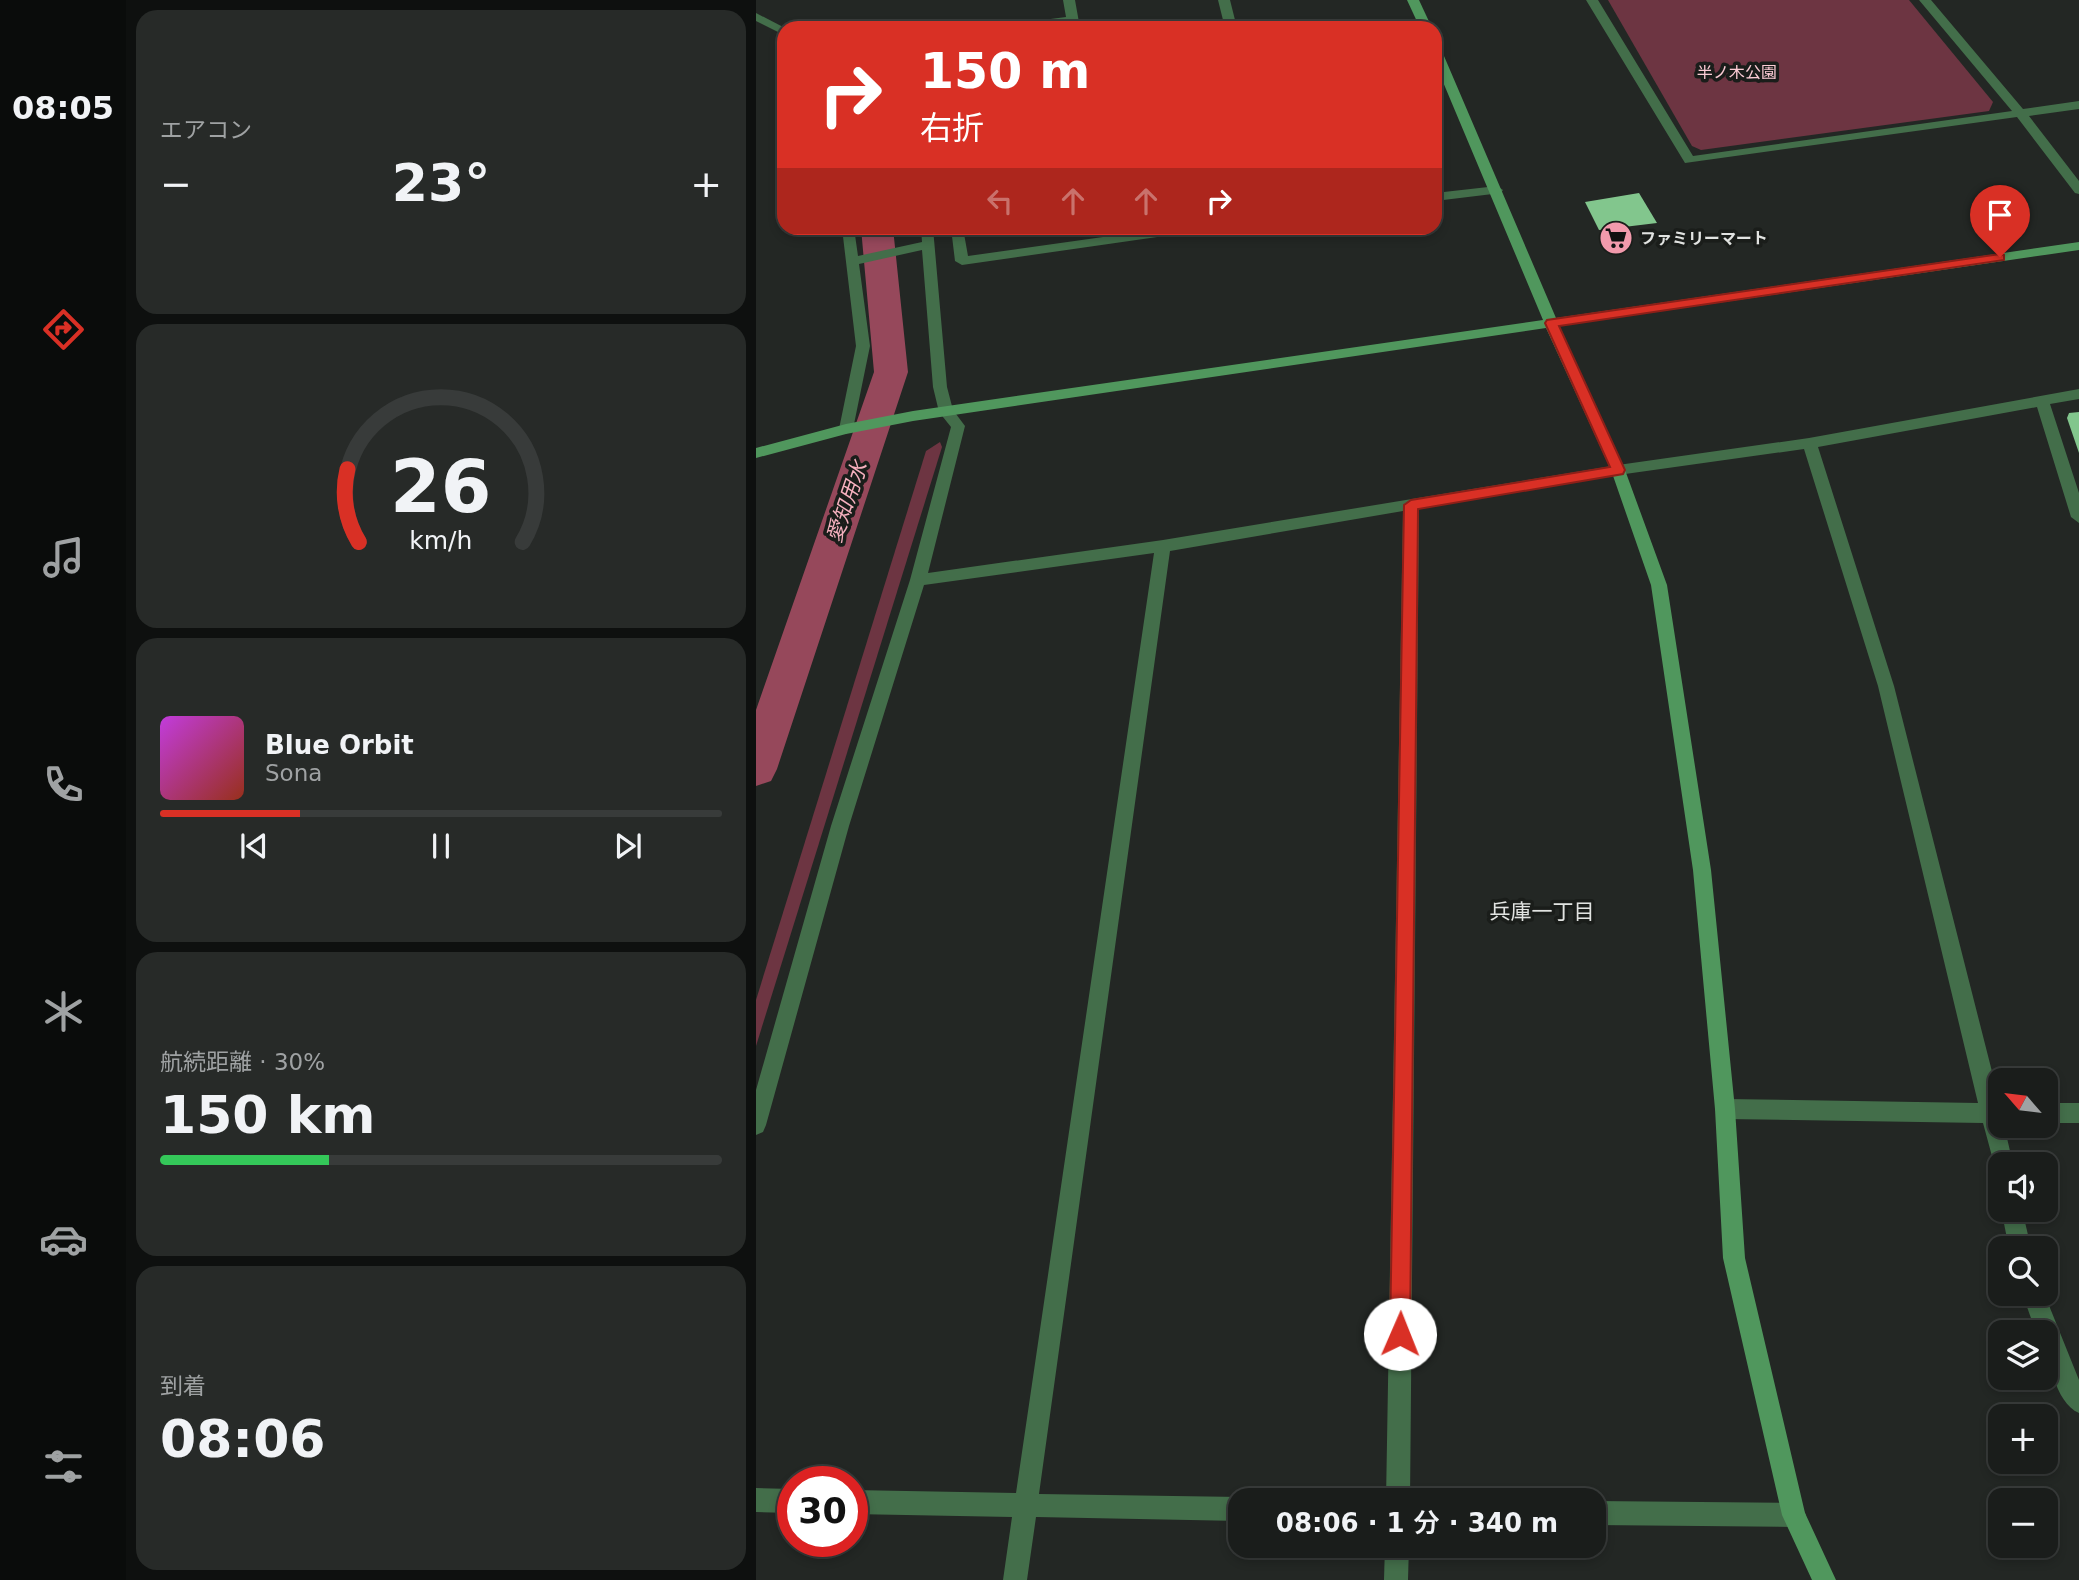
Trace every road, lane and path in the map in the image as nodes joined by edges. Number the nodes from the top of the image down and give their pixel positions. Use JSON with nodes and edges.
{"nodes":[{"id":1,"x":1069,"y":0,"type":"edge"},
{"id":2,"x":1224,"y":0,"type":"edge"},
{"id":3,"x":1413,"y":0,"type":"edge"},
{"id":4,"x":1592,"y":0,"type":"edge"},
{"id":5,"x":1925,"y":0,"type":"edge"},
{"id":6,"x":756,"y":16,"type":"edge"},
{"id":7,"x":1072,"y":21,"type":"edge"},
{"id":8,"x":1229,"y":21,"type":"edge"},
{"id":9,"x":1423,"y":21,"type":"edge"},
{"id":10,"x":777,"y":28,"type":"edge"},
{"id":11,"x":1442,"y":65,"type":"edge"},
{"id":12,"x":2079,"y":105,"type":"edge"},
{"id":13,"x":2021,"y":114,"type":"junction"},
{"id":14,"x":1497,"y":190,"type":"junction"},
{"id":15,"x":2079,"y":190,"type":"edge"},
{"id":16,"x":1442,"y":196,"type":"edge"},
{"id":17,"x":849,"y":235,"type":"edge"},
{"id":18,"x":928,"y":235,"type":"edge"},
{"id":19,"x":958,"y":235,"type":"edge"},
{"id":20,"x":1098,"y":235,"type":"edge"},
{"id":21,"x":929,"y":245,"type":"junction"},
{"id":22,"x":2079,"y":246,"type":"edge"},
{"id":23,"x":852,"y":261,"type":"junction"},
{"id":24,"x":1551,"y":323,"type":"junction"},
{"id":25,"x":2079,"y":394,"type":"edge"},
{"id":26,"x":2042,"y":401,"type":"junction"},
{"id":27,"x":947,"y":411,"type":"junction"},
{"id":28,"x":846,"y":429,"type":"junction"},
{"id":29,"x":1809,"y":443,"type":"junction"},
{"id":30,"x":756,"y":453,"type":"edge"},
{"id":31,"x":1618,"y":470,"type":"junction"},
{"id":32,"x":1411,"y":505,"type":"junction"},
{"id":33,"x":2079,"y":517,"type":"edge"},
{"id":34,"x":1163,"y":546,"type":"junction"},
{"id":35,"x":918,"y":580,"type":"junction"},
{"id":36,"x":1988,"y":1082,"type":"edge"},
{"id":37,"x":1725,"y":1109,"type":"junction"},
{"id":38,"x":1988,"y":1113,"type":"edge"},
{"id":39,"x":2058,"y":1113,"type":"edge"},
{"id":40,"x":2079,"y":1113,"type":"edge"},
{"id":41,"x":756,"y":1125,"type":"edge"},
{"id":42,"x":2038,"y":1306,"type":"edge"},
{"id":43,"x":2079,"y":1402,"type":"edge"},
{"id":44,"x":1398,"y":1488,"type":"edge"},
{"id":45,"x":756,"y":1500,"type":"edge"},
{"id":46,"x":777,"y":1501,"type":"edge"},
{"id":47,"x":868,"y":1502,"type":"edge"},
{"id":48,"x":1024,"y":1506,"type":"junction"},
{"id":49,"x":1228,"y":1509,"type":"edge"},
{"id":50,"x":1606,"y":1513,"type":"edge"},
{"id":51,"x":1794,"y":1516,"type":"junction"},
{"id":52,"x":1397,"y":1558,"type":"edge"},
{"id":53,"x":1015,"y":1580,"type":"edge"},
{"id":54,"x":1396,"y":1580,"type":"edge"},
{"id":55,"x":1824,"y":1580,"type":"edge"}],
"edges":[{"from":1,"to":7,"type":"street"},
{"from":2,"to":8,"type":"street"},
{"from":3,"to":9,"type":"street"},
{"from":4,"to":13,"type":"street"},
{"from":5,"to":13,"type":"street"},
{"from":6,"to":10,"type":"street"},
{"from":11,"to":14,"type":"street"},
{"from":12,"to":13,"type":"street"},
{"from":13,"to":15,"type":"street"},
{"from":14,"to":16,"type":"street"},
{"from":14,"to":24,"type":"street"},
{"from":17,"to":23,"type":"street"},
{"from":18,"to":21,"type":"street"},
{"from":19,"to":20,"type":"street"},
{"from":21,"to":23,"type":"street"},
{"from":21,"to":27,"type":"street"},
{"from":22,"to":24,"type":"street"},
{"from":23,"to":28,"type":"street"},
{"from":24,"to":27,"type":"street"},
{"from":24,"to":31,"type":"street"},
{"from":25,"to":26,"type":"street"},
{"from":26,"to":29,"type":"street"},
{"from":26,"to":33,"type":"street"},
{"from":27,"to":28,"type":"street"},
{"from":27,"to":35,"type":"street"},
{"from":28,"to":30,"type":"street"},
{"from":29,"to":31,"type":"street"},
{"from":29,"to":36,"type":"street"},
{"from":31,"to":32,"type":"street"},
{"from":31,"to":37,"type":"street"},
{"from":32,"to":34,"type":"street"},
{"from":32,"to":44,"type":"street"},
{"from":34,"to":35,"type":"street"},
{"from":34,"to":48,"type":"street"},
{"from":35,"to":41,"type":"street"},
{"from":37,"to":38,"type":"street"},
{"from":37,"to":51,"type":"street"},
{"from":39,"to":40,"type":"street"},
{"from":42,"to":43,"type":"street"},
{"from":45,"to":46,"type":"street"},
{"from":47,"to":48,"type":"street"},
{"from":48,"to":49,"type":"street"},
{"from":48,"to":53,"type":"street"},
{"from":50,"to":51,"type":"street"},
{"from":51,"to":55,"type":"street"},
{"from":52,"to":54,"type":"street"}]}
